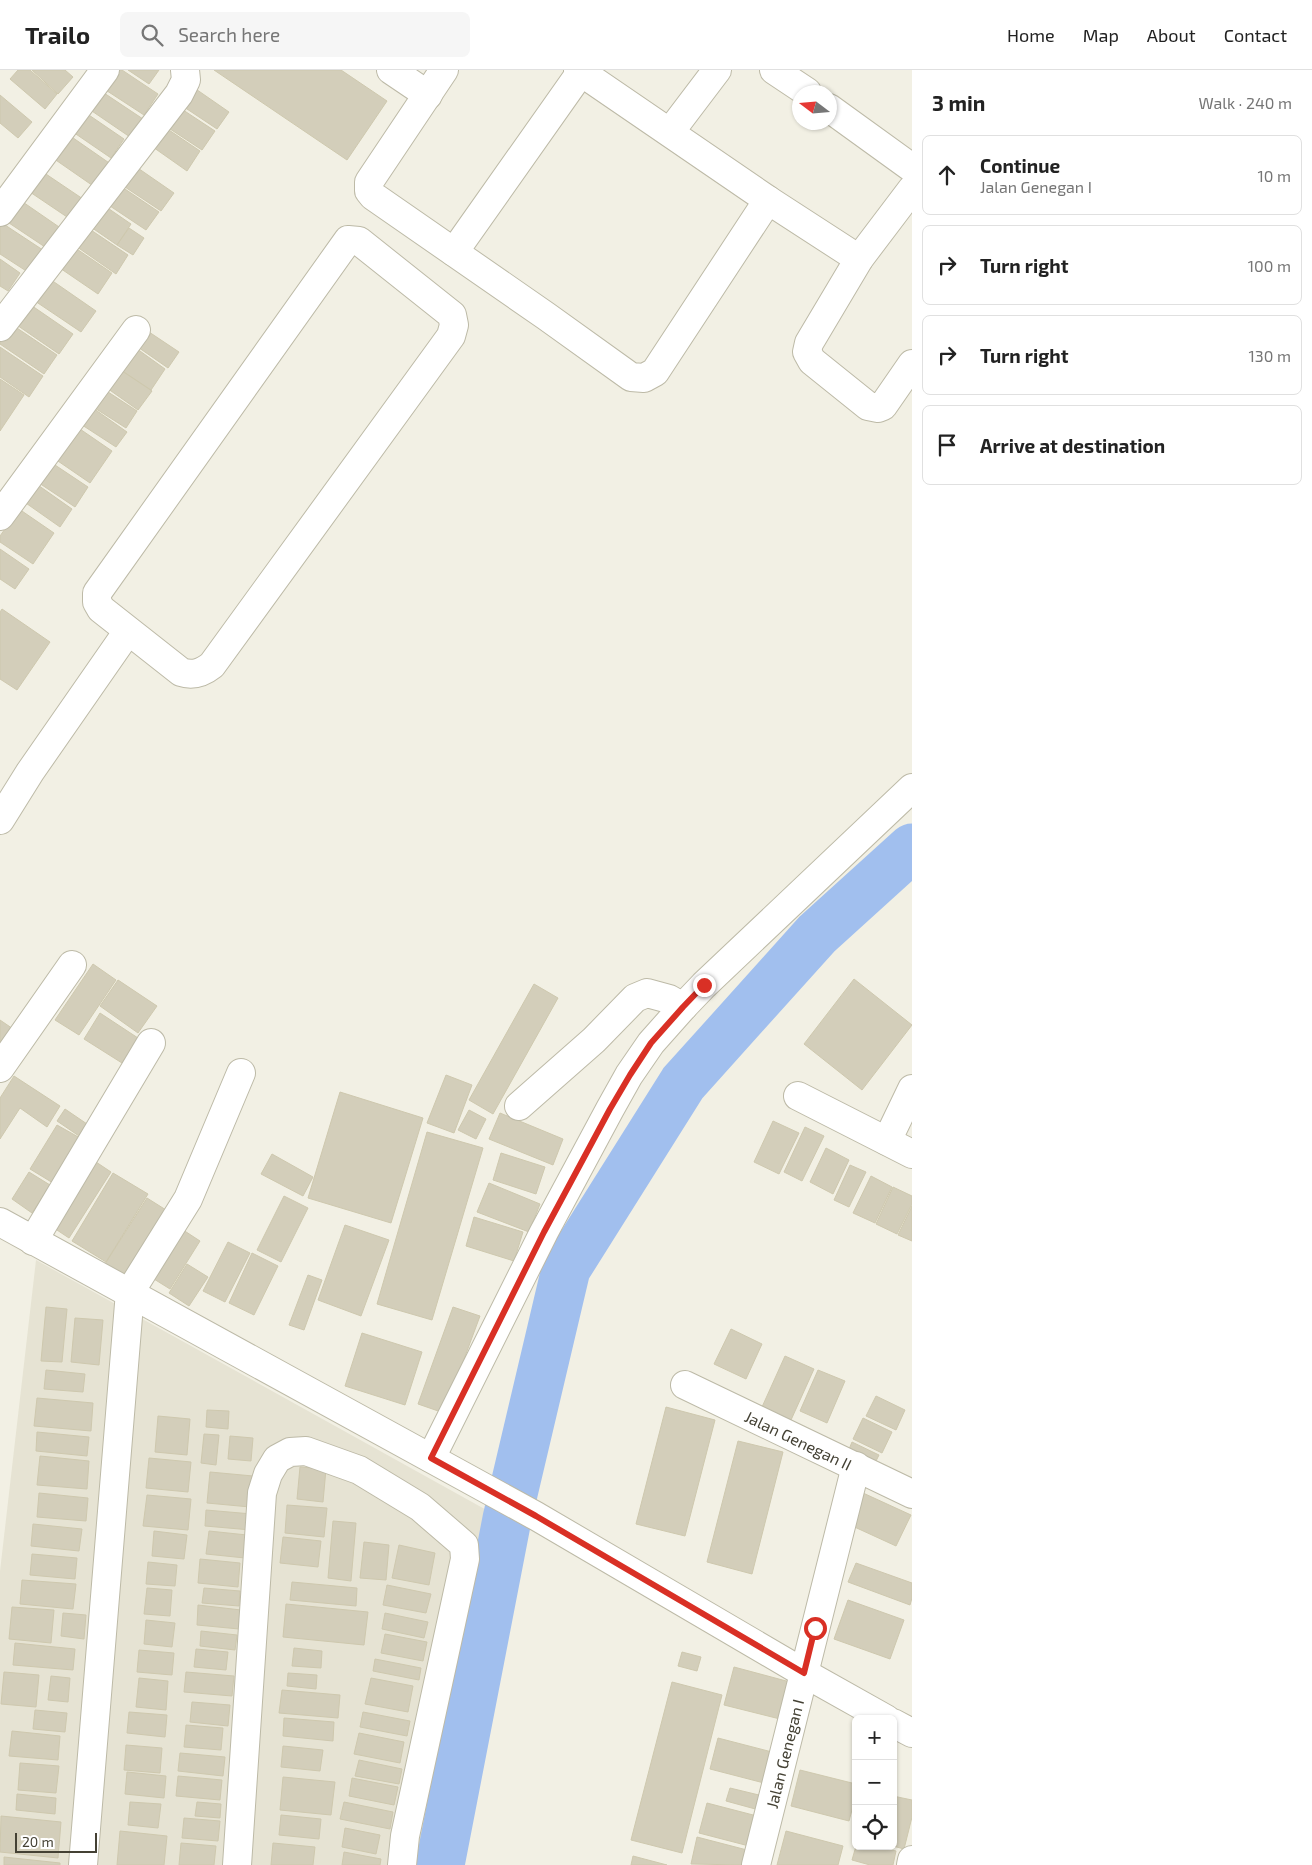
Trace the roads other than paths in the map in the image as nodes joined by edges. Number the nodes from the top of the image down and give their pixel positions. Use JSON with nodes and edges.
{"nodes":[{"id":1,"x":105,"y":70,"type":"edge"},
{"id":2,"x":185,"y":70,"type":"edge"},
{"id":3,"x":391,"y":70,"type":"edge"},
{"id":4,"x":444,"y":70,"type":"edge"},
{"id":5,"x":717,"y":70,"type":"edge"},
{"id":6,"x":774,"y":70,"type":"edge"},
{"id":7,"x":580,"y":71,"type":"edge"},
{"id":8,"x":796,"y":85,"type":"edge"},
{"id":9,"x":428,"y":95,"type":"junction"},
{"id":10,"x":837,"y":113,"type":"edge"},
{"id":11,"x":670,"y":132,"type":"junction"},
{"id":12,"x":912,"y":168,"type":"edge"},
{"id":13,"x":912,"y":189,"type":"edge"},
{"id":14,"x":768,"y":200,"type":"junction"},
{"id":15,"x":0,"y":212,"type":"edge"},
{"id":16,"x":454,"y":252,"type":"junction"},
{"id":17,"x":859,"y":259,"type":"junction"},
{"id":18,"x":0,"y":326,"type":"edge"},
{"id":19,"x":136,"y":330,"type":"dead end"},
{"id":20,"x":912,"y":364,"type":"edge"},
{"id":21,"x":0,"y":516,"type":"edge"},
{"id":22,"x":128,"y":632,"type":"junction"},
{"id":23,"x":912,"y":788,"type":"edge"},
{"id":24,"x":0,"y":820,"type":"edge"},
{"id":25,"x":72,"y":965,"type":"dead end"},
{"id":26,"x":683,"y":1007,"type":"junction"},
{"id":27,"x":151,"y":1043,"type":"dead end"},
{"id":28,"x":0,"y":1068,"type":"edge"},
{"id":29,"x":241,"y":1073,"type":"dead end"},
{"id":30,"x":912,"y":1089,"type":"edge"},
{"id":31,"x":798,"y":1096,"type":"dead end"},
{"id":32,"x":519,"y":1106,"type":"dead end"},
{"id":33,"x":887,"y":1141,"type":"junction"},
{"id":34,"x":912,"y":1154,"type":"edge"},
{"id":35,"x":0,"y":1222,"type":"edge"},
{"id":36,"x":33,"y":1241,"type":"junction"},
{"id":37,"x":130,"y":1292,"type":"junction"},
{"id":38,"x":685,"y":1384,"type":"dead end"},
{"id":39,"x":431,"y":1458,"type":"junction"},
{"id":40,"x":856,"y":1466,"type":"junction"},
{"id":41,"x":912,"y":1494,"type":"edge"},
{"id":42,"x":804,"y":1673,"type":"junction"},
{"id":43,"x":879,"y":1715,"type":"edge"},
{"id":44,"x":897,"y":1725,"type":"edge"},
{"id":45,"x":912,"y":1733,"type":"edge"},
{"id":46,"x":912,"y":1860,"type":"edge"},
{"id":47,"x":83,"y":1865,"type":"edge"},
{"id":48,"x":237,"y":1865,"type":"edge"},
{"id":49,"x":402,"y":1865,"type":"edge"},
{"id":50,"x":756,"y":1865,"type":"edge"},
{"id":51,"x":911,"y":1865,"type":"edge"}],
"edges":[{"from":1,"to":15,"type":"street"},
{"from":2,"to":18,"type":"street"},
{"from":3,"to":9,"type":"street"},
{"from":4,"to":9,"type":"street"},
{"from":5,"to":11,"type":"street"},
{"from":6,"to":8,"type":"street"},
{"from":7,"to":11,"type":"street"},
{"from":7,"to":16,"type":"street"},
{"from":9,"to":16,"type":"street"},
{"from":10,"to":12,"type":"street"},
{"from":11,"to":14,"type":"street"},
{"from":13,"to":17,"type":"street"},
{"from":14,"to":16,"type":"street"},
{"from":14,"to":17,"type":"street"},
{"from":17,"to":20,"type":"street"},
{"from":19,"to":21,"type":"street"},
{"from":22,"to":22,"type":"street"},
{"from":22,"to":24,"type":"street"},
{"from":23,"to":26,"type":"street"},
{"from":25,"to":28,"type":"street"},
{"from":26,"to":32,"type":"street"},
{"from":26,"to":39,"type":"street"},
{"from":27,"to":36,"type":"street"},
{"from":29,"to":37,"type":"street"},
{"from":30,"to":33,"type":"street"},
{"from":31,"to":33,"type":"street"},
{"from":33,"to":34,"type":"street"},
{"from":35,"to":36,"type":"street"},
{"from":36,"to":37,"type":"street"},
{"from":37,"to":39,"type":"street"},
{"from":37,"to":47,"type":"street"},
{"from":38,"to":40,"type":"street","name":"Jalan Genegan II"},
{"from":39,"to":42,"type":"street"},
{"from":40,"to":41,"type":"street","name":"Jalan Genegan II"},
{"from":40,"to":42,"type":"street","name":"Jalan Genegan I"},
{"from":42,"to":43,"type":"street"},
{"from":42,"to":50,"type":"street","name":"Jalan Genegan I"},
{"from":44,"to":45,"type":"street"},
{"from":46,"to":51,"type":"street"},
{"from":48,"to":49,"type":"street"}]}
